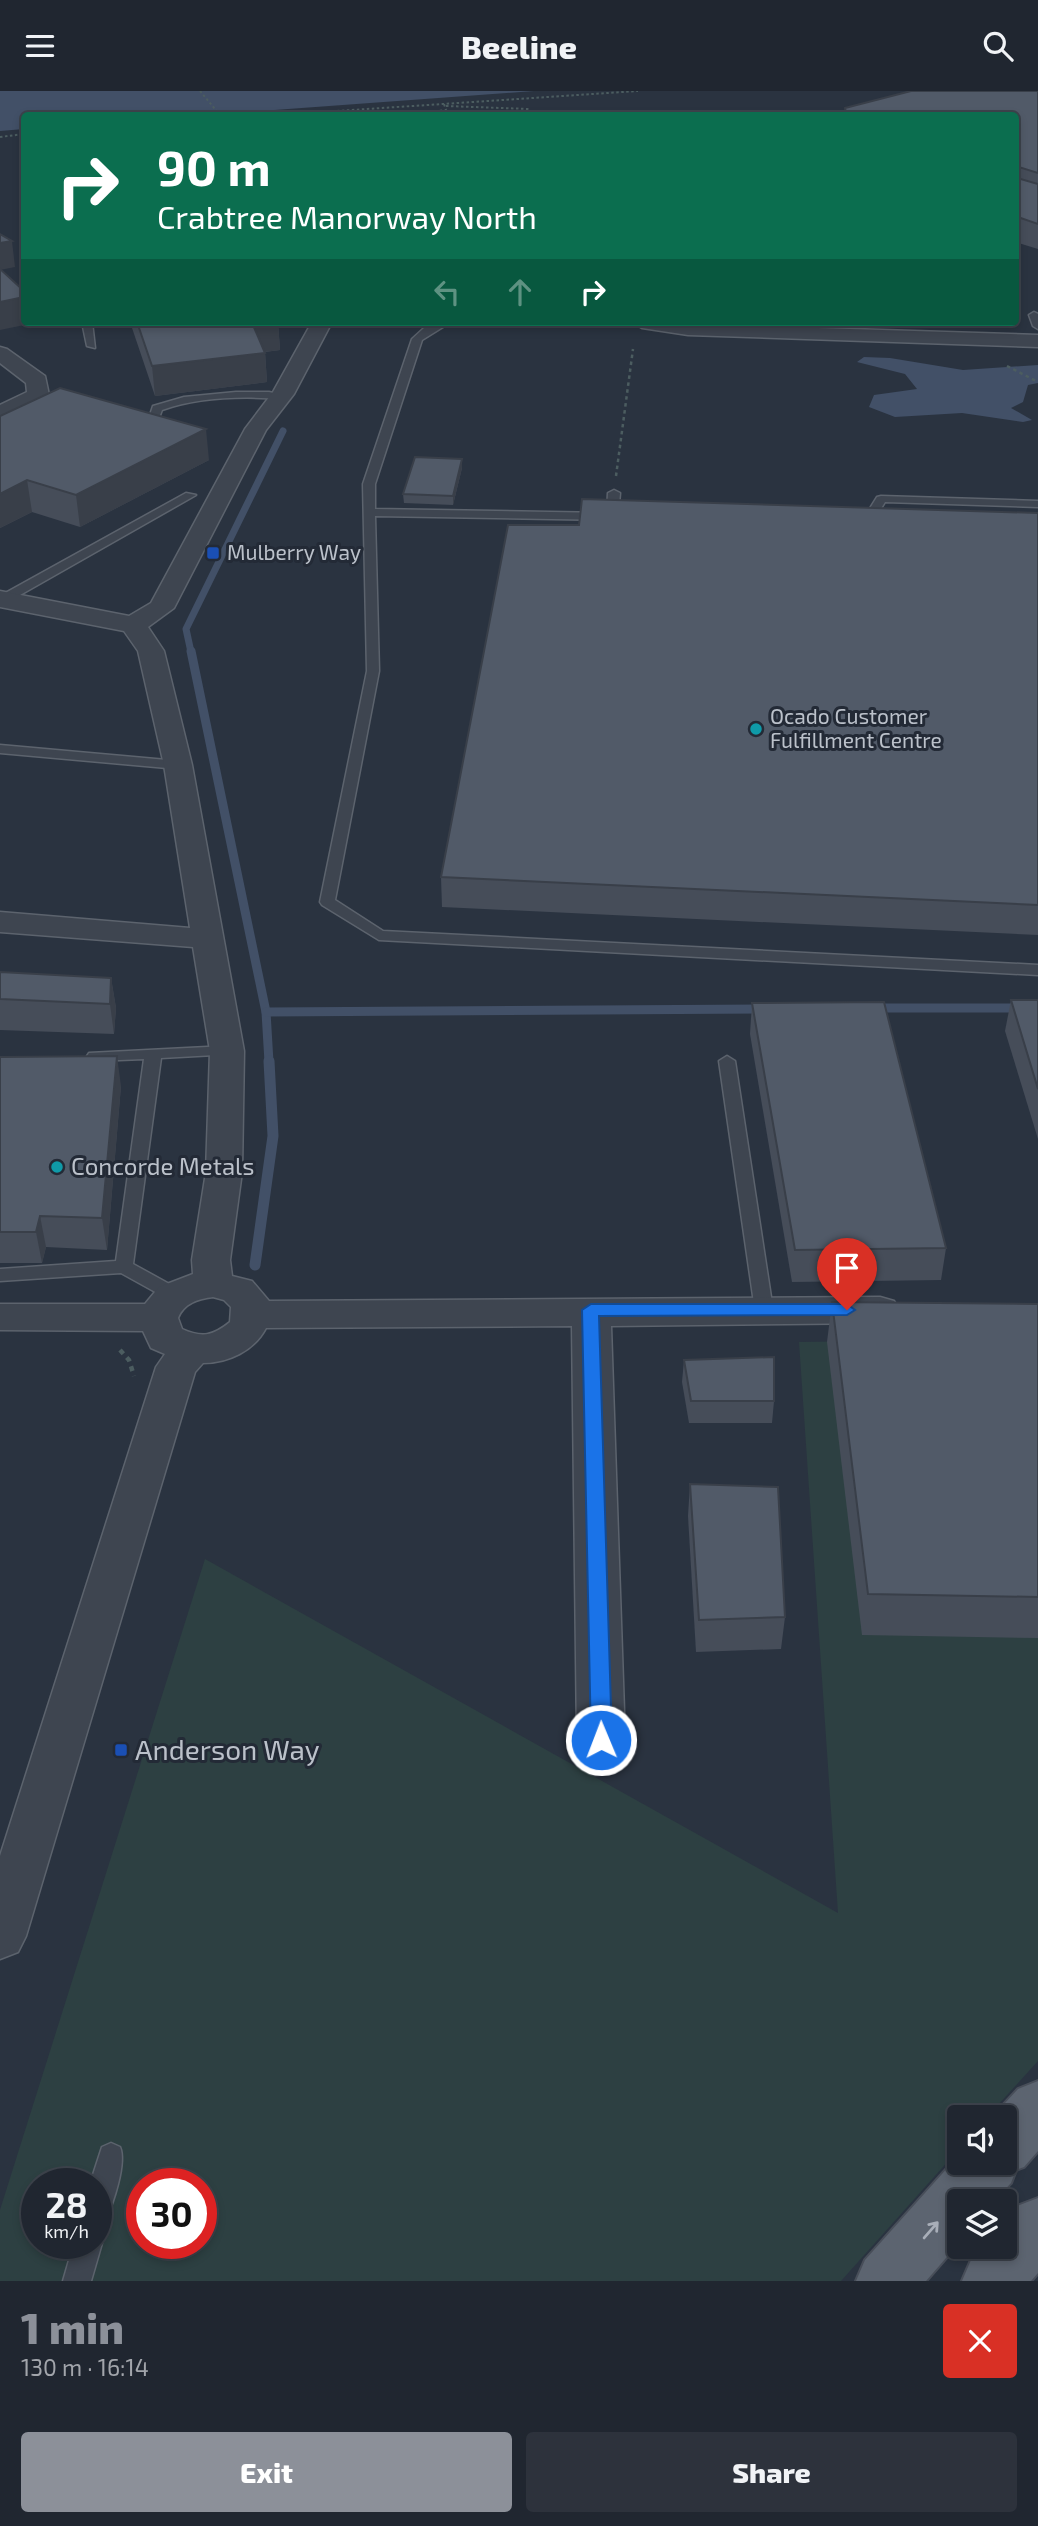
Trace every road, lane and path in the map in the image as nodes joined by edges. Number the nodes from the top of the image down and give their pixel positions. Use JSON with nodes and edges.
{"nodes":[{"id":1,"x":200,"y":91,"type":"edge"},
{"id":2,"x":638,"y":91,"type":"edge"},
{"id":3,"x":444,"y":105,"type":"junction"},
{"id":4,"x":529,"y":109,"type":"dead end"},
{"id":5,"x":218,"y":112,"type":"edge"},
{"id":6,"x":327,"y":112,"type":"edge"},
{"id":7,"x":428,"y":112,"type":"edge"},
{"id":8,"x":21,"y":134,"type":"edge"},
{"id":9,"x":0,"y":137,"type":"edge"},
{"id":10,"x":1034,"y":315,"type":"dead end"},
{"id":11,"x":88,"y":326,"type":"edge"},
{"id":12,"x":320,"y":326,"type":"edge"},
{"id":13,"x":436,"y":326,"type":"edge"},
{"id":14,"x":673,"y":326,"type":"edge"},
{"id":15,"x":734,"y":326,"type":"edge"},
{"id":16,"x":1038,"y":326,"type":"edge"},
{"id":17,"x":1038,"y":341,"type":"edge"},
{"id":18,"x":92,"y":346,"type":"dead end"},
{"id":19,"x":633,"y":349,"type":"dead end"},
{"id":20,"x":0,"y":353,"type":"edge"},
{"id":21,"x":1006,"y":366,"type":"dead end"},
{"id":22,"x":1038,"y":382,"type":"edge"},
{"id":23,"x":282,"y":396,"type":"junction"},
{"id":24,"x":0,"y":413,"type":"edge"},
{"id":25,"x":153,"y":421,"type":"edge"},
{"id":26,"x":614,"y":493,"type":"joint"},
{"id":27,"x":190,"y":495,"type":"dead end"},
{"id":28,"x":1038,"y":505,"type":"edge"},
{"id":29,"x":370,"y":512,"type":"junction"},
{"id":30,"x":612,"y":517,"type":"junction"},
{"id":31,"x":625,"y":517,"type":"edge"},
{"id":32,"x":855,"y":525,"type":"edge"},
{"id":33,"x":1,"y":599,"type":"edge"},
{"id":34,"x":133,"y":625,"type":"junction"},
{"id":35,"x":0,"y":749,"type":"edge"},
{"id":36,"x":178,"y":765,"type":"junction"},
{"id":37,"x":0,"y":922,"type":"edge"},
{"id":38,"x":209,"y":939,"type":"junction"},
{"id":39,"x":1038,"y":970,"type":"edge"},
{"id":40,"x":228,"y":1051,"type":"junction"},
{"id":41,"x":153,"y":1054,"type":"junction"},
{"id":42,"x":83,"y":1056,"type":"edge"},
{"id":43,"x":727,"y":1061,"type":"dead end"},
{"id":44,"x":124,"y":1267,"type":"junction"},
{"id":45,"x":0,"y":1275,"type":"edge"},
{"id":46,"x":213,"y":1285,"type":"junction"},
{"id":47,"x":166,"y":1307,"type":"junction"},
{"id":48,"x":591,"y":1310,"type":"junction"},
{"id":49,"x":764,"y":1310,"type":"junction"},
{"id":50,"x":916,"y":1310,"type":"edge"},
{"id":51,"x":255,"y":1315,"type":"junction"},
{"id":52,"x":0,"y":1317,"type":"edge"},
{"id":53,"x":191,"y":1350,"type":"junction"},
{"id":54,"x":601,"y":1740,"type":"dead end"},
{"id":55,"x":0,"y":1936,"type":"edge"},
{"id":56,"x":1038,"y":2108,"type":"edge"},
{"id":57,"x":1017,"y":2132,"type":"edge"},
{"id":58,"x":111,"y":2156,"type":"dead end"},
{"id":59,"x":108,"y":2168,"type":"edge"},
{"id":60,"x":979,"y":2175,"type":"edge"},
{"id":61,"x":1038,"y":2227,"type":"edge"},
{"id":62,"x":83,"y":2259,"type":"edge"},
{"id":63,"x":77,"y":2281,"type":"edge"},
{"id":64,"x":886,"y":2281,"type":"edge"},
{"id":65,"x":992,"y":2281,"type":"edge"}],
"edges":[{"from":1,"to":5,"type":"path"},
{"from":2,"to":3,"type":"path"},
{"from":3,"to":4,"type":"path"},
{"from":3,"to":6,"type":"path"},
{"from":3,"to":7,"type":"path"},
{"from":8,"to":9,"type":"path"},
{"from":10,"to":16,"type":"lane"},
{"from":11,"to":18,"type":"lane"},
{"from":12,"to":23,"type":"street"},
{"from":13,"to":29,"type":"lane"},
{"from":14,"to":15,"type":"street"},
{"from":15,"to":17,"type":"street"},
{"from":19,"to":26,"type":"path"},
{"from":20,"to":24,"type":"street"},
{"from":21,"to":22,"type":"path"},
{"from":23,"to":25,"type":"lane"},
{"from":23,"to":34,"type":"street"},
{"from":26,"to":30,"type":"lane"},
{"from":27,"to":33,"type":"lane"},
{"from":28,"to":32,"type":"lane"},
{"from":29,"to":30,"type":"lane"},
{"from":29,"to":39,"type":"lane"},
{"from":30,"to":31,"type":"lane"},
{"from":33,"to":34,"type":"street"},
{"from":34,"to":36,"type":"street"},
{"from":35,"to":36,"type":"lane"},
{"from":36,"to":38,"type":"street"},
{"from":37,"to":38,"type":"street"},
{"from":38,"to":40,"type":"street"},
{"from":40,"to":41,"type":"lane"},
{"from":40,"to":46,"type":"street"},
{"from":41,"to":42,"type":"lane"},
{"from":41,"to":44,"type":"lane"},
{"from":43,"to":49,"type":"lane"},
{"from":44,"to":45,"type":"lane"},
{"from":44,"to":47,"type":"lane"},
{"from":46,"to":47,"type":"street"},
{"from":46,"to":51,"type":"street"},
{"from":47,"to":52,"type":"street"},
{"from":47,"to":53,"type":"street"},
{"from":48,"to":49,"type":"street"},
{"from":48,"to":51,"type":"street"},
{"from":48,"to":54,"type":"street"},
{"from":49,"to":50,"type":"street"},
{"from":51,"to":53,"type":"street"},
{"from":53,"to":55,"type":"street"},
{"from":56,"to":57,"type":"main road"},
{"from":58,"to":59,"type":"lane"},
{"from":64,"to":60,"type":"main road","one_way":true},
{"from":61,"to":65,"type":"main road"},
{"from":62,"to":63,"type":"lane"}]}
